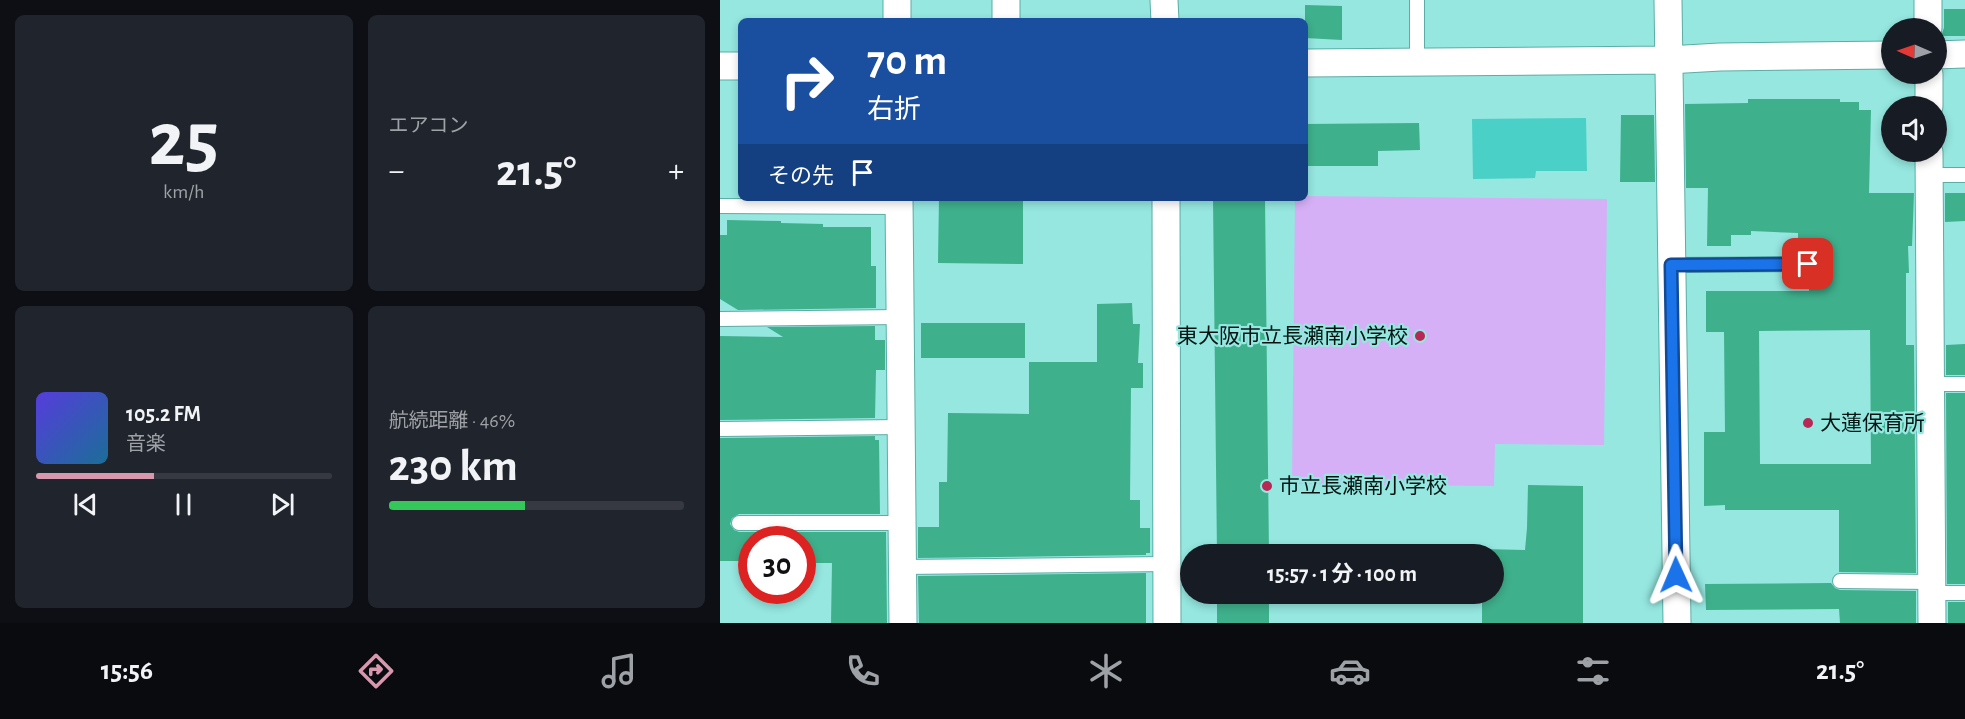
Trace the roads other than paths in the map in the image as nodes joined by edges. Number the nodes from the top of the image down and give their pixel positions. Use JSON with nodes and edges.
{"nodes":[{"id":1,"x":897,"y":0,"type":"edge"},
{"id":2,"x":1006,"y":0,"type":"edge"},
{"id":3,"x":1164,"y":0,"type":"edge"},
{"id":4,"x":1417,"y":0,"type":"edge"},
{"id":5,"x":1668,"y":0,"type":"edge"},
{"id":6,"x":1928,"y":0,"type":"edge"},
{"id":7,"x":897,"y":18,"type":"edge"},
{"id":8,"x":1006,"y":18,"type":"edge"},
{"id":9,"x":1165,"y":18,"type":"edge"},
{"id":10,"x":1928,"y":18,"type":"edge"},
{"id":11,"x":1965,"y":54,"type":"edge"},
{"id":12,"x":1881,"y":55,"type":"edge"},
{"id":13,"x":1947,"y":55,"type":"edge"},
{"id":14,"x":1668,"y":60,"type":"junction"},
{"id":15,"x":1417,"y":62,"type":"junction"},
{"id":16,"x":1308,"y":63,"type":"edge"},
{"id":17,"x":720,"y":66,"type":"edge"},
{"id":18,"x":738,"y":66,"type":"edge"},
{"id":19,"x":1929,"y":163,"type":"edge"},
{"id":20,"x":1965,"y":175,"type":"edge"},
{"id":21,"x":1166,"y":201,"type":"edge"},
{"id":22,"x":899,"y":202,"type":"edge"},
{"id":23,"x":720,"y":206,"type":"edge"},
{"id":24,"x":1808,"y":264,"type":"dead end"},
{"id":25,"x":1671,"y":265,"type":"junction"},
{"id":26,"x":900,"y":317,"type":"junction"},
{"id":27,"x":720,"y":319,"type":"edge"},
{"id":28,"x":1930,"y":384,"type":"junction"},
{"id":29,"x":1965,"y":384,"type":"edge"},
{"id":30,"x":901,"y":427,"type":"junction"},
{"id":31,"x":720,"y":429,"type":"edge"},
{"id":32,"x":739,"y":523,"type":"dead end"},
{"id":33,"x":902,"y":523,"type":"junction"},
{"id":34,"x":1167,"y":564,"type":"junction"},
{"id":35,"x":903,"y":567,"type":"junction"},
{"id":36,"x":1840,"y":581,"type":"dead end"},
{"id":37,"x":1932,"y":588,"type":"junction"},
{"id":38,"x":1965,"y":593,"type":"edge"},
{"id":39,"x":903,"y":623,"type":"edge"},
{"id":40,"x":1167,"y":623,"type":"edge"},
{"id":41,"x":1677,"y":623,"type":"edge"},
{"id":42,"x":1932,"y":623,"type":"edge"}],
"edges":[{"from":1,"to":7,"type":"street"},
{"from":2,"to":8,"type":"street"},
{"from":3,"to":9,"type":"street"},
{"from":4,"to":15,"type":"lane"},
{"from":5,"to":14,"type":"street"},
{"from":6,"to":10,"type":"street"},
{"from":11,"to":13,"type":"street"},
{"from":12,"to":14,"type":"street"},
{"from":14,"to":15,"type":"street"},
{"from":14,"to":25,"type":"street"},
{"from":15,"to":16,"type":"street"},
{"from":17,"to":18,"type":"street"},
{"from":19,"to":20,"type":"lane"},
{"from":19,"to":28,"type":"street"},
{"from":21,"to":34,"type":"street"},
{"from":22,"to":23,"type":"lane"},
{"from":22,"to":26,"type":"street"},
{"from":24,"to":25,"type":"lane"},
{"from":25,"to":41,"type":"street"},
{"from":26,"to":27,"type":"lane"},
{"from":26,"to":30,"type":"street"},
{"from":28,"to":29,"type":"lane"},
{"from":28,"to":37,"type":"street"},
{"from":30,"to":31,"type":"lane"},
{"from":30,"to":33,"type":"street"},
{"from":32,"to":33,"type":"lane"},
{"from":33,"to":35,"type":"street"},
{"from":34,"to":35,"type":"lane"},
{"from":34,"to":40,"type":"street"},
{"from":35,"to":39,"type":"street"},
{"from":36,"to":37,"type":"lane"},
{"from":37,"to":38,"type":"lane"},
{"from":37,"to":42,"type":"street"}]}
